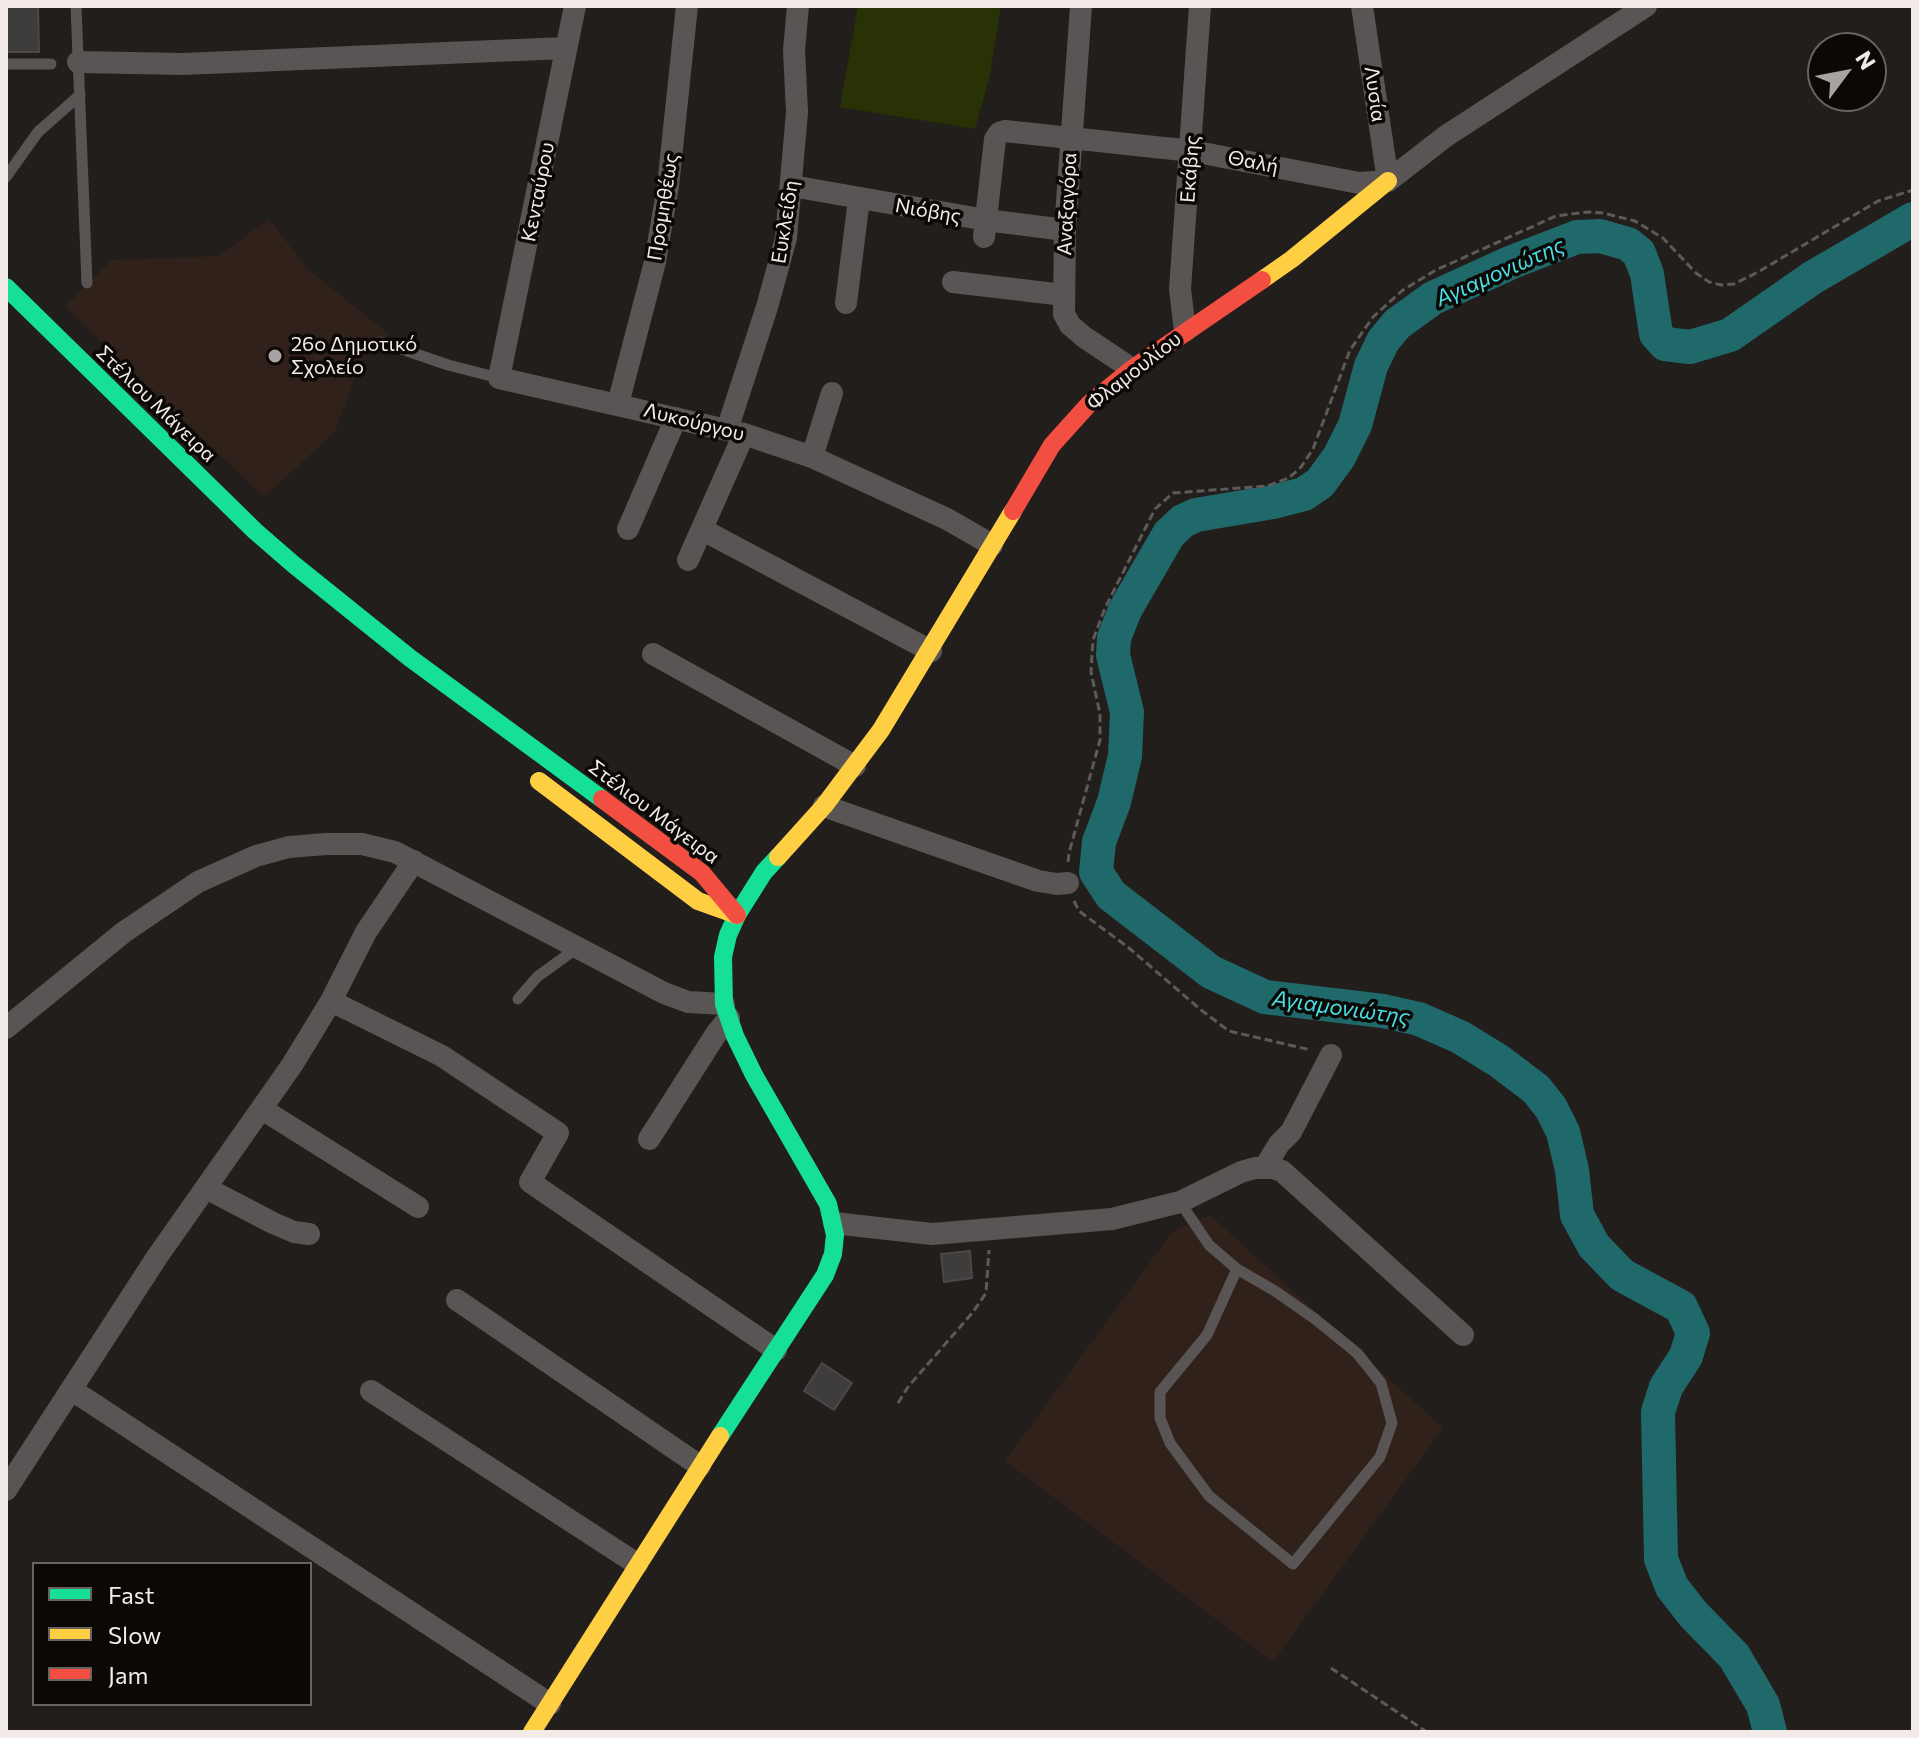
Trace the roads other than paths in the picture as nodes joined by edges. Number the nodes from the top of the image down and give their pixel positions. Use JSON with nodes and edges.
{"nodes":[{"id":1,"x":76,"y":6,"type":"edge"},
{"id":2,"x":575,"y":6,"type":"edge"},
{"id":3,"x":687,"y":6,"type":"edge"},
{"id":4,"x":798,"y":6,"type":"edge"},
{"id":5,"x":1081,"y":6,"type":"edge"},
{"id":6,"x":1200,"y":6,"type":"edge"},
{"id":7,"x":1362,"y":6,"type":"edge"},
{"id":8,"x":1646,"y":6,"type":"edge"},
{"id":9,"x":566,"y":48,"type":"junction"},
{"id":10,"x":78,"y":62,"type":"junction"},
{"id":11,"x":6,"y":64,"type":"edge"},
{"id":12,"x":51,"y":64,"type":"dead end"},
{"id":13,"x":80,"y":95,"type":"junction"},
{"id":14,"x":1071,"y":136,"type":"junction"},
{"id":15,"x":1192,"y":151,"type":"junction"},
{"id":16,"x":6,"y":177,"type":"edge"},
{"id":17,"x":1388,"y":181,"type":"junction"},
{"id":18,"x":792,"y":186,"type":"junction"},
{"id":19,"x":859,"y":199,"type":"junction"},
{"id":20,"x":985,"y":229,"type":"junction"},
{"id":21,"x":1065,"y":230,"type":"junction"},
{"id":22,"x":953,"y":282,"type":"dead end"},
{"id":23,"x":87,"y":283,"type":"dead end"},
{"id":24,"x":6,"y":287,"type":"edge"},
{"id":25,"x":1064,"y":295,"type":"junction"},
{"id":26,"x":846,"y":303,"type":"dead end"},
{"id":27,"x":1185,"y":331,"type":"junction"},
{"id":28,"x":381,"y":342,"type":"dead end"},
{"id":29,"x":1132,"y":369,"type":"junction"},
{"id":30,"x":499,"y":378,"type":"junction"},
{"id":31,"x":832,"y":393,"type":"dead end"},
{"id":32,"x":618,"y":404,"type":"junction"},
{"id":33,"x":676,"y":418,"type":"junction"},
{"id":34,"x":735,"y":432,"type":"junction"},
{"id":35,"x":812,"y":457,"type":"junction"},
{"id":36,"x":628,"y":529,"type":"dead end"},
{"id":37,"x":703,"y":530,"type":"junction"},
{"id":38,"x":992,"y":545,"type":"junction"},
{"id":39,"x":688,"y":560,"type":"dead end"},
{"id":40,"x":931,"y":651,"type":"junction"},
{"id":41,"x":653,"y":654,"type":"dead end"},
{"id":42,"x":855,"y":766,"type":"junction"},
{"id":43,"x":522,"y":768,"type":"dead end"},
{"id":44,"x":824,"y":806,"type":"junction"},
{"id":45,"x":414,"y":861,"type":"junction"},
{"id":46,"x":1068,"y":883,"type":"road end"},
{"id":47,"x":737,"y":915,"type":"junction"},
{"id":48,"x":578,"y":948,"type":"junction"},
{"id":49,"x":518,"y":999,"type":"dead end"},
{"id":50,"x":331,"y":1001,"type":"junction"},
{"id":51,"x":726,"y":1011,"type":"junction"},
{"id":52,"x":6,"y":1028,"type":"edge"},
{"id":53,"x":1331,"y":1055,"type":"road end"},
{"id":54,"x":262,"y":1109,"type":"junction"},
{"id":55,"x":649,"y":1139,"type":"dead end"},
{"id":56,"x":1265,"y":1167,"type":"junction"},
{"id":57,"x":206,"y":1188,"type":"junction"},
{"id":58,"x":1180,"y":1202,"type":"junction"},
{"id":59,"x":418,"y":1207,"type":"dead end"},
{"id":60,"x":834,"y":1223,"type":"junction"},
{"id":61,"x":309,"y":1234,"type":"dead end"},
{"id":62,"x":1237,"y":1269,"type":"junction"},
{"id":63,"x":457,"y":1300,"type":"dead end"},
{"id":64,"x":1463,"y":1335,"type":"dead end"},
{"id":65,"x":776,"y":1350,"type":"junction"},
{"id":66,"x":72,"y":1390,"type":"junction"},
{"id":67,"x":371,"y":1391,"type":"dead end"},
{"id":68,"x":700,"y":1466,"type":"junction"},
{"id":69,"x":6,"y":1490,"type":"edge"},
{"id":70,"x":637,"y":1564,"type":"junction"},
{"id":71,"x":550,"y":1704,"type":"junction"},
{"id":72,"x":532,"y":1732,"type":"edge"}],
"edges":[{"from":1,"to":10,"type":"lane"},
{"from":2,"to":9,"type":"street","name":"Κενταύρου"},
{"from":3,"to":32,"type":"street","name":"Προμηθέως"},
{"from":4,"to":18,"type":"street","name":"Ευκλείδη"},
{"from":5,"to":14,"type":"street","name":"Αναξαγόρα"},
{"from":6,"to":15,"type":"street","name":"Εκάβης"},
{"from":7,"to":17,"type":"street","name":"Λυσία"},
{"from":8,"to":17,"type":"street","name":"Φλαμουλίου"},
{"from":9,"to":10,"type":"street"},
{"from":9,"to":30,"type":"street","name":"Κενταύρου"},
{"from":10,"to":13,"type":"lane"},
{"from":11,"to":12,"type":"lane"},
{"from":13,"to":16,"type":"lane"},
{"from":13,"to":23,"type":"lane"},
{"from":14,"to":15,"type":"street","name":"Θαλή"},
{"from":14,"to":20,"type":"street","name":"Θαλή"},
{"from":14,"to":21,"type":"street","name":"Αναξαγόρα"},
{"from":15,"to":17,"type":"street","name":"Θαλή"},
{"from":15,"to":27,"type":"street","name":"Εκάβης"},
{"from":17,"to":27,"type":"main road","name":"Φλαμουλίου"},
{"from":18,"to":19,"type":"street","name":"Νιόβης"},
{"from":18,"to":34,"type":"street","name":"Ευκλείδη"},
{"from":19,"to":20,"type":"street","name":"Νιόβης"},
{"from":19,"to":26,"type":"street"},
{"from":20,"to":21,"type":"street","name":"Νιόβης"},
{"from":21,"to":25,"type":"street","name":"Αναξαγόρα"},
{"from":22,"to":25,"type":"street"},
{"from":24,"to":47,"type":"main road","name":"Στέλιου Μάγειρα"},
{"from":25,"to":29,"type":"street","name":"Αναξαγόρα"},
{"from":27,"to":29,"type":"main road","name":"Φλαμουλίου"},
{"from":28,"to":30,"type":"lane","name":"Λυκούργου"},
{"from":29,"to":38,"type":"main road","name":"Φλαμουλίου"},
{"from":30,"to":32,"type":"street","name":"Λυκούργου"},
{"from":31,"to":35,"type":"street"},
{"from":32,"to":33,"type":"street","name":"Λυκούργου"},
{"from":33,"to":34,"type":"street","name":"Λυκούργου"},
{"from":33,"to":36,"type":"street"},
{"from":34,"to":35,"type":"street","name":"Λυκούργου"},
{"from":34,"to":37,"type":"street","name":"Ευκλείδη"},
{"from":35,"to":38,"type":"street","name":"Λυκούργου"},
{"from":37,"to":39,"type":"street","name":"Ευκλείδη"},
{"from":37,"to":40,"type":"street"},
{"from":38,"to":40,"type":"main road","name":"Φλαμουλίου"},
{"from":40,"to":42,"type":"main road","name":"Φλαμουλίου"},
{"from":41,"to":42,"type":"street"},
{"from":42,"to":44,"type":"main road","name":"Φλαμουλίου"},
{"from":43,"to":47,"type":"main road"},
{"from":44,"to":46,"type":"street"},
{"from":44,"to":47,"type":"main road","name":"Φλαμουλίου"},
{"from":45,"to":48,"type":"street"},
{"from":45,"to":50,"type":"street"},
{"from":45,"to":52,"type":"street"},
{"from":47,"to":51,"type":"main road","name":"Φλαμουλίου"},
{"from":48,"to":49,"type":"lane"},
{"from":48,"to":51,"type":"street"},
{"from":50,"to":54,"type":"street"},
{"from":50,"to":65,"type":"street"},
{"from":51,"to":55,"type":"street"},
{"from":51,"to":60,"type":"main road"},
{"from":53,"to":56,"type":"street"},
{"from":54,"to":57,"type":"street"},
{"from":54,"to":59,"type":"street"},
{"from":56,"to":58,"type":"street"},
{"from":56,"to":64,"type":"street"},
{"from":57,"to":61,"type":"street"},
{"from":57,"to":66,"type":"street"},
{"from":58,"to":60,"type":"street"},
{"from":58,"to":62,"type":"lane"},
{"from":60,"to":65,"type":"main road"},
{"from":62,"to":62,"type":"lane"},
{"from":63,"to":68,"type":"street"},
{"from":65,"to":68,"type":"main road"},
{"from":66,"to":69,"type":"street"},
{"from":66,"to":71,"type":"street"},
{"from":67,"to":70,"type":"street"},
{"from":68,"to":70,"type":"main road"},
{"from":70,"to":71,"type":"main road"},
{"from":71,"to":72,"type":"main road"}]}
